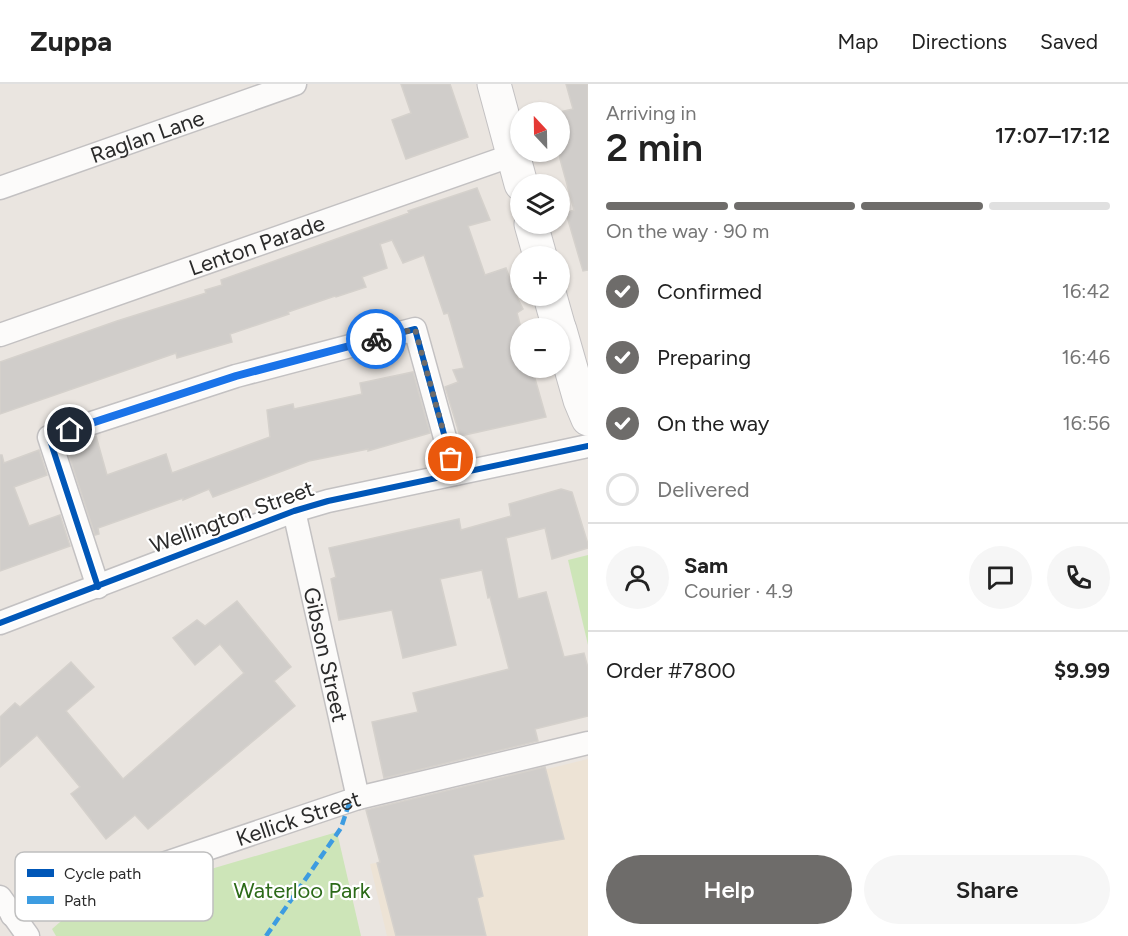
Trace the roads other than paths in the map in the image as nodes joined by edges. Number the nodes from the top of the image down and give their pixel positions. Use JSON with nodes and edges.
{"nodes":[{"id":1,"x":295,"y":84,"type":"edge"},
{"id":2,"x":494,"y":84,"type":"edge"},
{"id":3,"x":517,"y":170,"type":"edge"},
{"id":4,"x":0,"y":188,"type":"edge"},
{"id":5,"x":0,"y":335,"type":"edge"},
{"id":6,"x":570,"y":366,"type":"edge"},
{"id":7,"x":588,"y":419,"type":"edge"},
{"id":8,"x":588,"y":446,"type":"edge"},
{"id":9,"x":455,"y":474,"type":"junction"},
{"id":10,"x":294,"y":511,"type":"junction"},
{"id":11,"x":98,"y":587,"type":"junction"},
{"id":12,"x":0,"y":623,"type":"edge"},
{"id":13,"x":588,"y":743,"type":"edge"},
{"id":14,"x":358,"y":798,"type":"junction"},
{"id":15,"x":182,"y":852,"type":"edge"},
{"id":16,"x":6,"y":906,"type":"edge"},
{"id":17,"x":15,"y":918,"type":"edge"},
{"id":18,"x":17,"y":921,"type":"edge"},
{"id":19,"x":28,"y":936,"type":"edge"}],
"edges":[{"from":1,"to":4,"type":"street","name":"Raglan Lane"},
{"from":2,"to":3,"type":"main road"},
{"from":3,"to":5,"type":"street","name":"Lenton Parade"},
{"from":6,"to":7,"type":"main road"},
{"from":8,"to":9,"type":"street","name":"Wellington Street"},
{"from":9,"to":10,"type":"street","name":"Wellington Street"},
{"from":9,"to":11,"type":"street"},
{"from":10,"to":11,"type":"street","name":"Wellington Street"},
{"from":10,"to":14,"type":"street","name":"Gibson Street"},
{"from":11,"to":12,"type":"street","name":"Wellington Street"},
{"from":13,"to":14,"type":"street","name":"Kellick Street"},
{"from":14,"to":15,"type":"street","name":"Kellick Street"},
{"from":16,"to":17,"type":"street"},
{"from":18,"to":19,"type":"street"}]}
